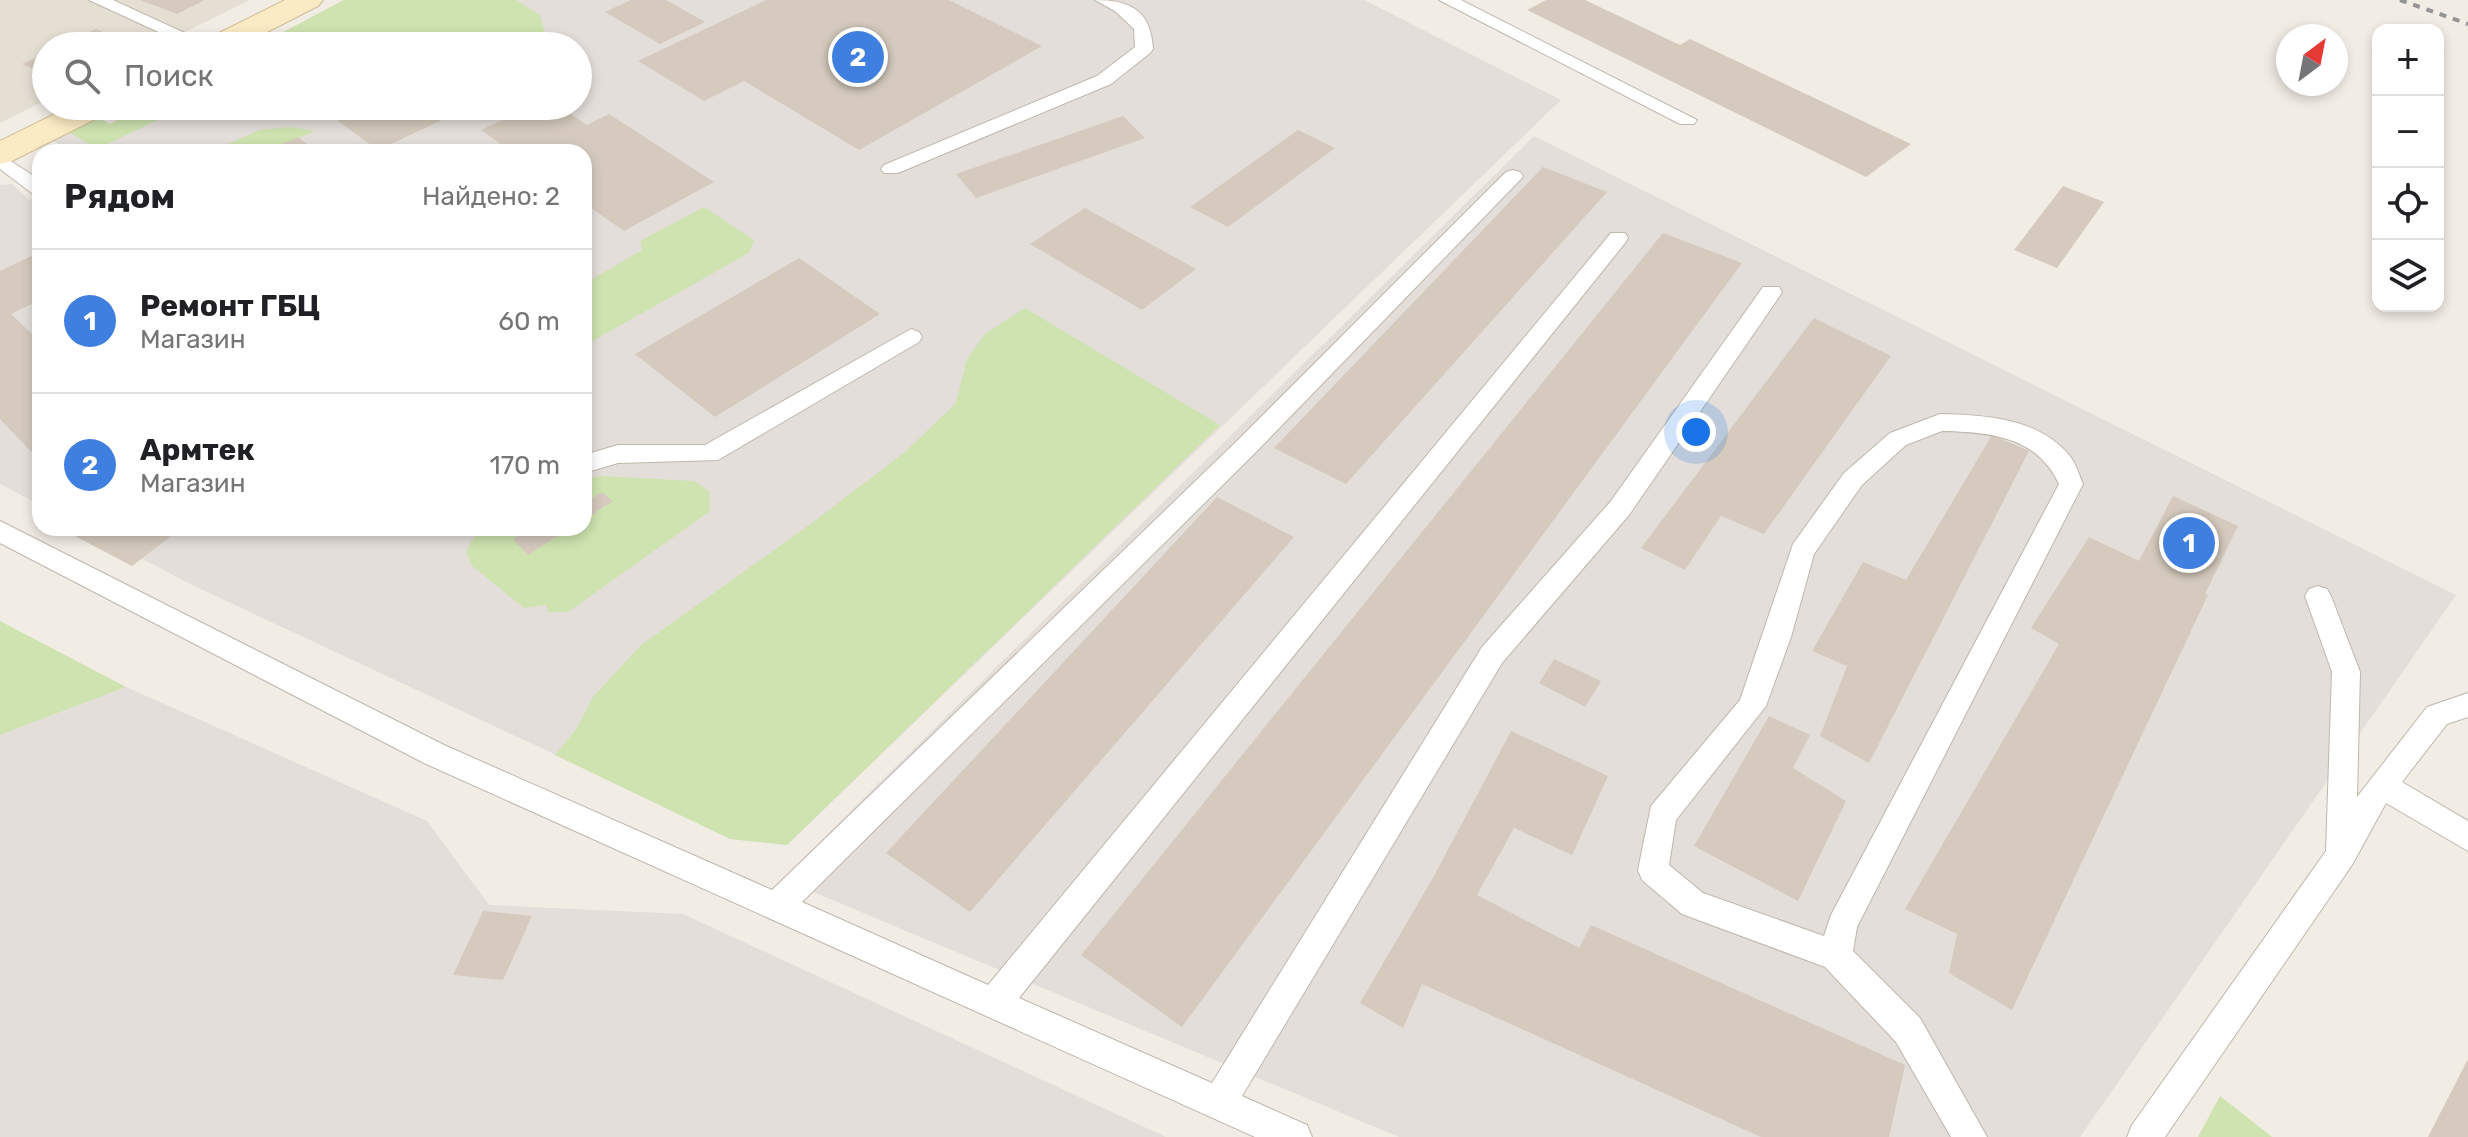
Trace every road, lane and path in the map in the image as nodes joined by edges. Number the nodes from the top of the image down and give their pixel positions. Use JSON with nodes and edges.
{"nodes":[{"id":1,"x":98,"y":0,"type":"edge"},
{"id":2,"x":308,"y":0,"type":"edge"},
{"id":3,"x":1104,"y":0,"type":"edge"},
{"id":4,"x":1448,"y":0,"type":"edge"},
{"id":5,"x":172,"y":32,"type":"edge"},
{"id":6,"x":244,"y":32,"type":"edge"},
{"id":7,"x":70,"y":120,"type":"edge"},
{"id":8,"x":1687,"y":120,"type":"dead end"},
{"id":9,"x":0,"y":157,"type":"edge"},
{"id":10,"x":891,"y":169,"type":"dead end"},
{"id":11,"x":1513,"y":176,"type":"dead end"},
{"id":12,"x":32,"y":183,"type":"edge"},
{"id":13,"x":1618,"y":238,"type":"dead end"},
{"id":14,"x":1771,"y":292,"type":"dead end"},
{"id":15,"x":911,"y":337,"type":"dead end"},
{"id":16,"x":592,"y":462,"type":"edge"},
{"id":17,"x":0,"y":531,"type":"edge"},
{"id":18,"x":2318,"y":596,"type":"dead end"},
{"id":19,"x":2468,"y":705,"type":"edge"},
{"id":20,"x":2383,"y":786,"type":"junction"},
{"id":21,"x":2468,"y":837,"type":"edge"},
{"id":22,"x":2341,"y":855,"type":"junction"},
{"id":23,"x":777,"y":906,"type":"junction"},
{"id":24,"x":1836,"y":956,"type":"junction"},
{"id":25,"x":994,"y":1003,"type":"junction"},
{"id":26,"x":1219,"y":1103,"type":"junction"},
{"id":27,"x":1295,"y":1137,"type":"edge"},
{"id":28,"x":1970,"y":1137,"type":"edge"},
{"id":29,"x":2144,"y":1137,"type":"edge"}],
"edges":[{"from":1,"to":5,"type":"lane"},
{"from":2,"to":6,"type":"street"},
{"from":3,"to":10,"type":"lane"},
{"from":4,"to":8,"type":"lane"},
{"from":7,"to":9,"type":"street"},
{"from":9,"to":12,"type":"lane"},
{"from":11,"to":23,"type":"lane"},
{"from":13,"to":25,"type":"lane"},
{"from":14,"to":26,"type":"lane"},
{"from":15,"to":16,"type":"lane"},
{"from":17,"to":23,"type":"lane"},
{"from":18,"to":22,"type":"lane"},
{"from":19,"to":20,"type":"lane"},
{"from":20,"to":21,"type":"lane"},
{"from":20,"to":22,"type":"lane"},
{"from":22,"to":29,"type":"lane"},
{"from":23,"to":25,"type":"lane"},
{"from":24,"to":24,"type":"lane"},
{"from":24,"to":28,"type":"lane"},
{"from":25,"to":26,"type":"lane"},
{"from":26,"to":27,"type":"lane"}]}
